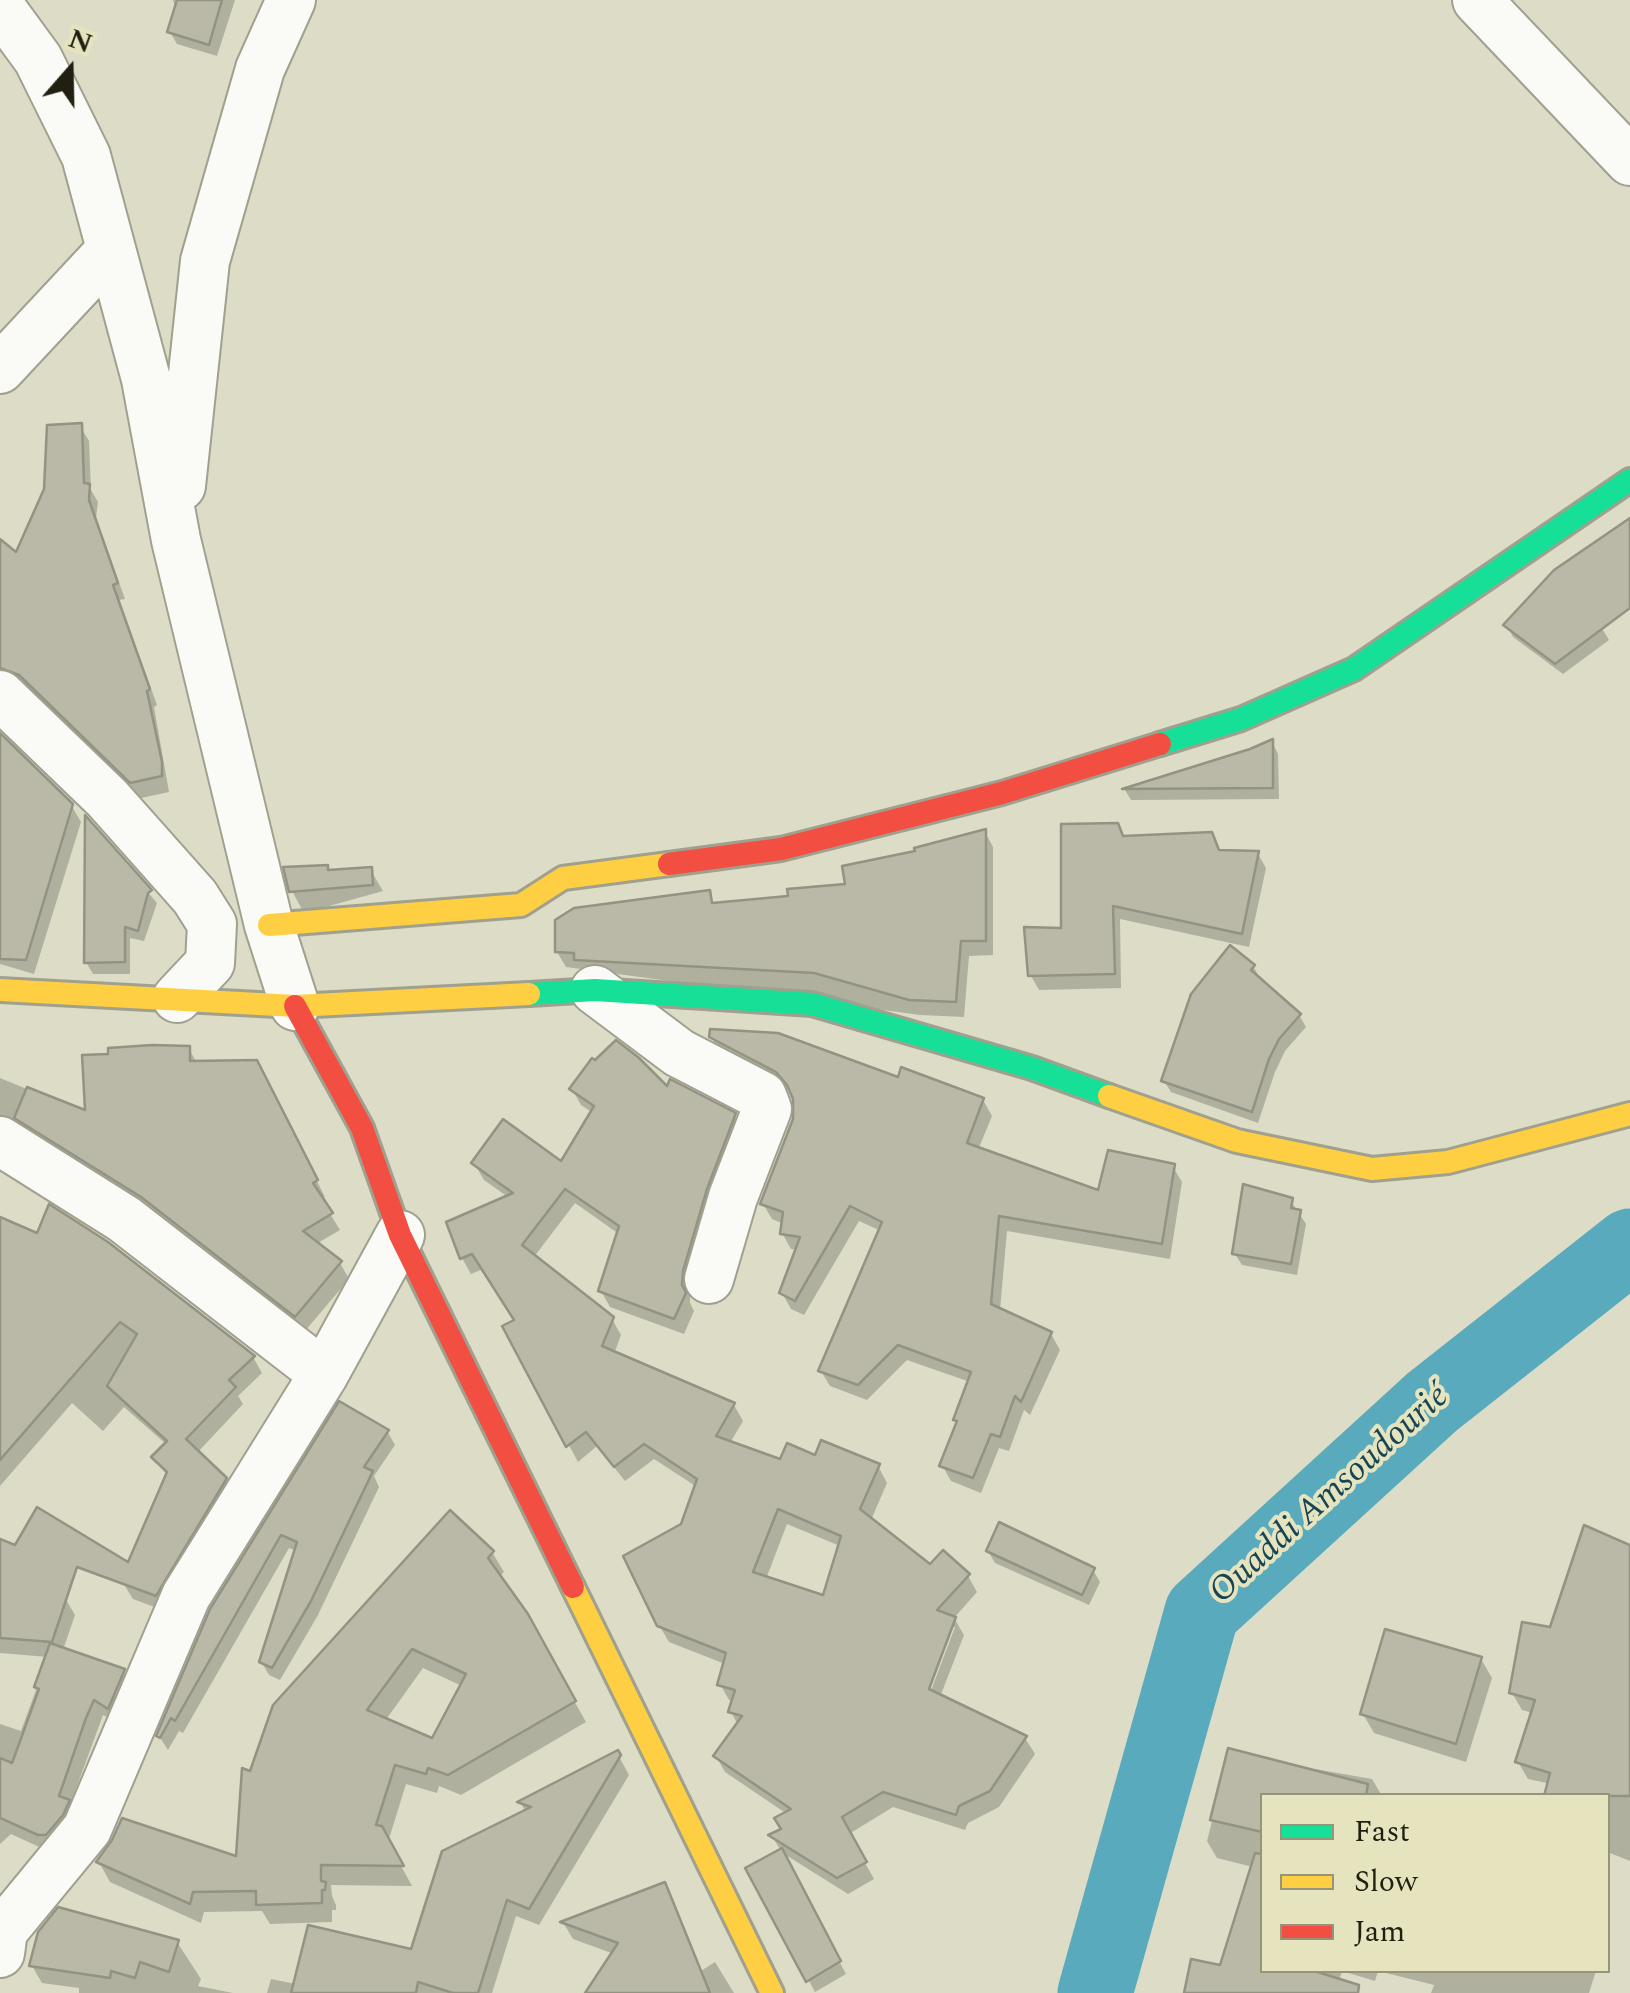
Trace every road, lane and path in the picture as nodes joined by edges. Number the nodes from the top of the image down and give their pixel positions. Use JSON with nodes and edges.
{"nodes":[{"id":1,"x":292,"y":0,"type":"edge"},
{"id":2,"x":1477,"y":0,"type":"edge"},
{"id":3,"x":0,"y":7,"type":"edge"},
{"id":4,"x":1630,"y":161,"type":"edge"},
{"id":5,"x":110,"y":251,"type":"junction"},
{"id":6,"x":0,"y":370,"type":"edge"},
{"id":7,"x":1630,"y":480,"type":"edge"},
{"id":8,"x":176,"y":540,"type":"junction"},
{"id":9,"x":0,"y":695,"type":"edge"},
{"id":10,"x":269,"y":926,"type":"junction"},
{"id":11,"x":0,"y":990,"type":"edge"},
{"id":12,"x":595,"y":990,"type":"junction"},
{"id":13,"x":178,"y":998,"type":"junction"},
{"id":14,"x":295,"y":1006,"type":"junction"},
{"id":15,"x":1630,"y":1114,"type":"edge"},
{"id":16,"x":0,"y":1141,"type":"edge"},
{"id":17,"x":400,"y":1235,"type":"junction"},
{"id":18,"x":708,"y":1279,"type":"dead end"},
{"id":19,"x":324,"y":1374,"type":"junction"},
{"id":20,"x":0,"y":1953,"type":"edge"},
{"id":21,"x":772,"y":1993,"type":"edge"}],
"edges":[{"from":1,"to":8,"type":"street"},
{"from":2,"to":4,"type":"street"},
{"from":3,"to":5,"type":"street"},
{"from":5,"to":6,"type":"street"},
{"from":5,"to":8,"type":"street"},
{"from":7,"to":10,"type":"street"},
{"from":8,"to":10,"type":"street"},
{"from":9,"to":13,"type":"street"},
{"from":10,"to":14,"type":"street"},
{"from":11,"to":13,"type":"street"},
{"from":12,"to":14,"type":"street"},
{"from":12,"to":15,"type":"street"},
{"from":12,"to":18,"type":"street"},
{"from":13,"to":14,"type":"street"},
{"from":14,"to":17,"type":"street"},
{"from":16,"to":19,"type":"street"},
{"from":17,"to":19,"type":"street"},
{"from":17,"to":21,"type":"street"},
{"from":19,"to":20,"type":"street"}]}
